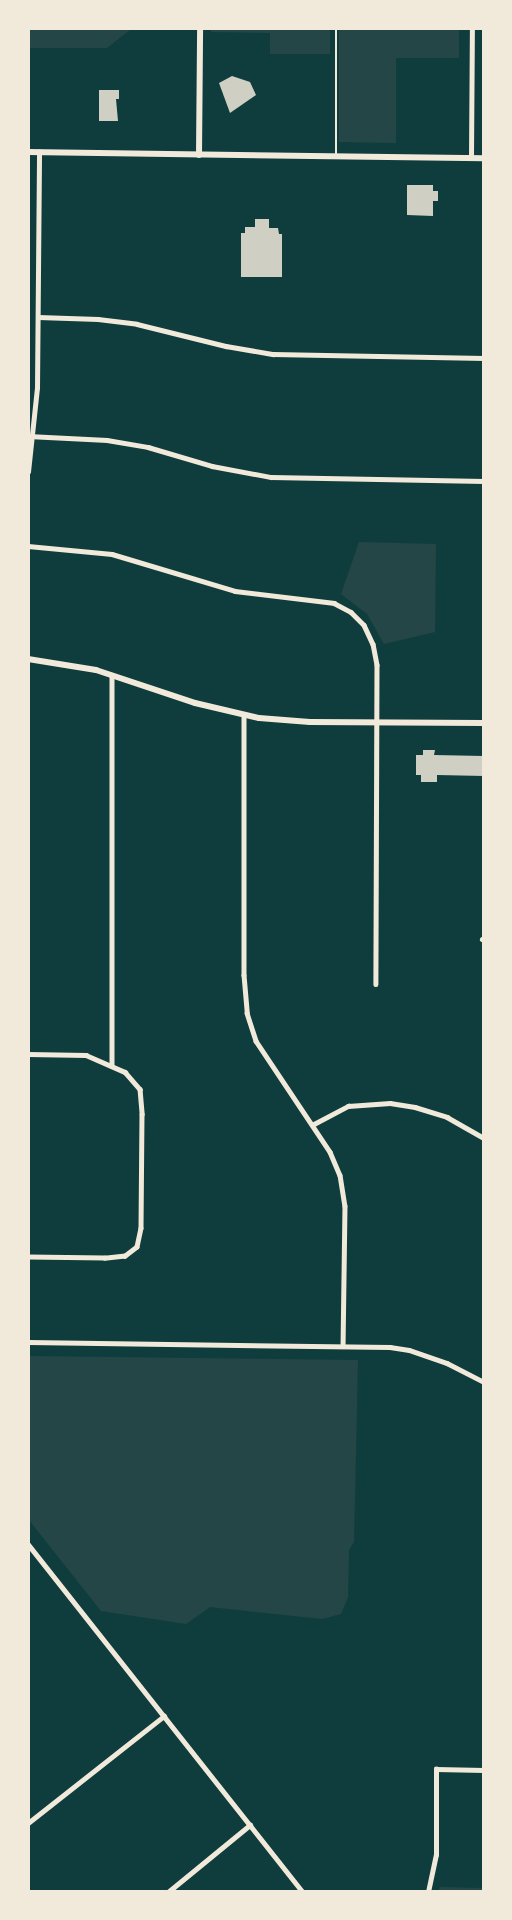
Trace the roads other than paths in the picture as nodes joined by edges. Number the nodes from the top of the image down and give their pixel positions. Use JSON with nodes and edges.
{"nodes":[{"id":1,"x":200,"y":28,"type":"edge"},
{"id":2,"x":336,"y":28,"type":"edge"},
{"id":3,"x":472,"y":28,"type":"edge"},
{"id":4,"x":28,"y":152,"type":"edge"},
{"id":5,"x":39,"y":152,"type":"junction"},
{"id":6,"x":199,"y":154,"type":"junction"},
{"id":7,"x":336,"y":156,"type":"junction"},
{"id":8,"x":471,"y":158,"type":"junction"},
{"id":9,"x":483,"y":158,"type":"edge"},
{"id":10,"x":38,"y":317,"type":"junction"},
{"id":11,"x":483,"y":358,"type":"edge"},
{"id":12,"x":31,"y":436,"type":"edge"},
{"id":13,"x":28,"y":472,"type":"edge"},
{"id":14,"x":483,"y":481,"type":"edge"},
{"id":15,"x":28,"y":546,"type":"edge"},
{"id":16,"x":28,"y":659,"type":"edge"},
{"id":17,"x":112,"y":675,"type":"junction"},
{"id":18,"x":244,"y":715,"type":"junction"},
{"id":19,"x":376,"y":722,"type":"junction"},
{"id":20,"x":483,"y":723,"type":"edge"},
{"id":21,"x":376,"y":984,"type":"dead end"},
{"id":22,"x":28,"y":1054,"type":"edge"},
{"id":23,"x":112,"y":1066,"type":"junction"},
{"id":24,"x":312,"y":1125,"type":"junction"},
{"id":25,"x":483,"y":1138,"type":"edge"},
{"id":26,"x":28,"y":1257,"type":"edge"},
{"id":27,"x":28,"y":1342,"type":"edge"},
{"id":28,"x":344,"y":1346,"type":"junction"},
{"id":29,"x":483,"y":1382,"type":"edge"},
{"id":30,"x":28,"y":1544,"type":"edge"},
{"id":31,"x":164,"y":1716,"type":"junction"},
{"id":32,"x":483,"y":1770,"type":"edge"},
{"id":33,"x":28,"y":1823,"type":"edge"},
{"id":34,"x":250,"y":1825,"type":"junction"},
{"id":35,"x":168,"y":1892,"type":"edge"},
{"id":36,"x":303,"y":1892,"type":"edge"},
{"id":37,"x":428,"y":1892,"type":"edge"}],
"edges":[{"from":1,"to":6,"type":"street"},
{"from":2,"to":7,"type":"lane"},
{"from":3,"to":8,"type":"street"},
{"from":4,"to":5,"type":"street"},
{"from":5,"to":6,"type":"street"},
{"from":5,"to":10,"type":"street"},
{"from":6,"to":7,"type":"street"},
{"from":7,"to":8,"type":"street"},
{"from":8,"to":9,"type":"street"},
{"from":10,"to":11,"type":"street"},
{"from":10,"to":12,"type":"street"},
{"from":12,"to":13,"type":"street"},
{"from":12,"to":14,"type":"street"},
{"from":15,"to":19,"type":"street"},
{"from":16,"to":17,"type":"street"},
{"from":17,"to":18,"type":"street"},
{"from":17,"to":23,"type":"street"},
{"from":18,"to":19,"type":"street"},
{"from":18,"to":24,"type":"street"},
{"from":19,"to":20,"type":"street"},
{"from":19,"to":21,"type":"street"},
{"from":22,"to":23,"type":"street"},
{"from":23,"to":26,"type":"street"},
{"from":24,"to":25,"type":"street"},
{"from":24,"to":28,"type":"street"},
{"from":27,"to":28,"type":"street"},
{"from":28,"to":29,"type":"street"},
{"from":30,"to":31,"type":"street"},
{"from":31,"to":33,"type":"street"},
{"from":31,"to":34,"type":"street"},
{"from":32,"to":37,"type":"street"},
{"from":34,"to":35,"type":"street"},
{"from":34,"to":36,"type":"street"}]}
